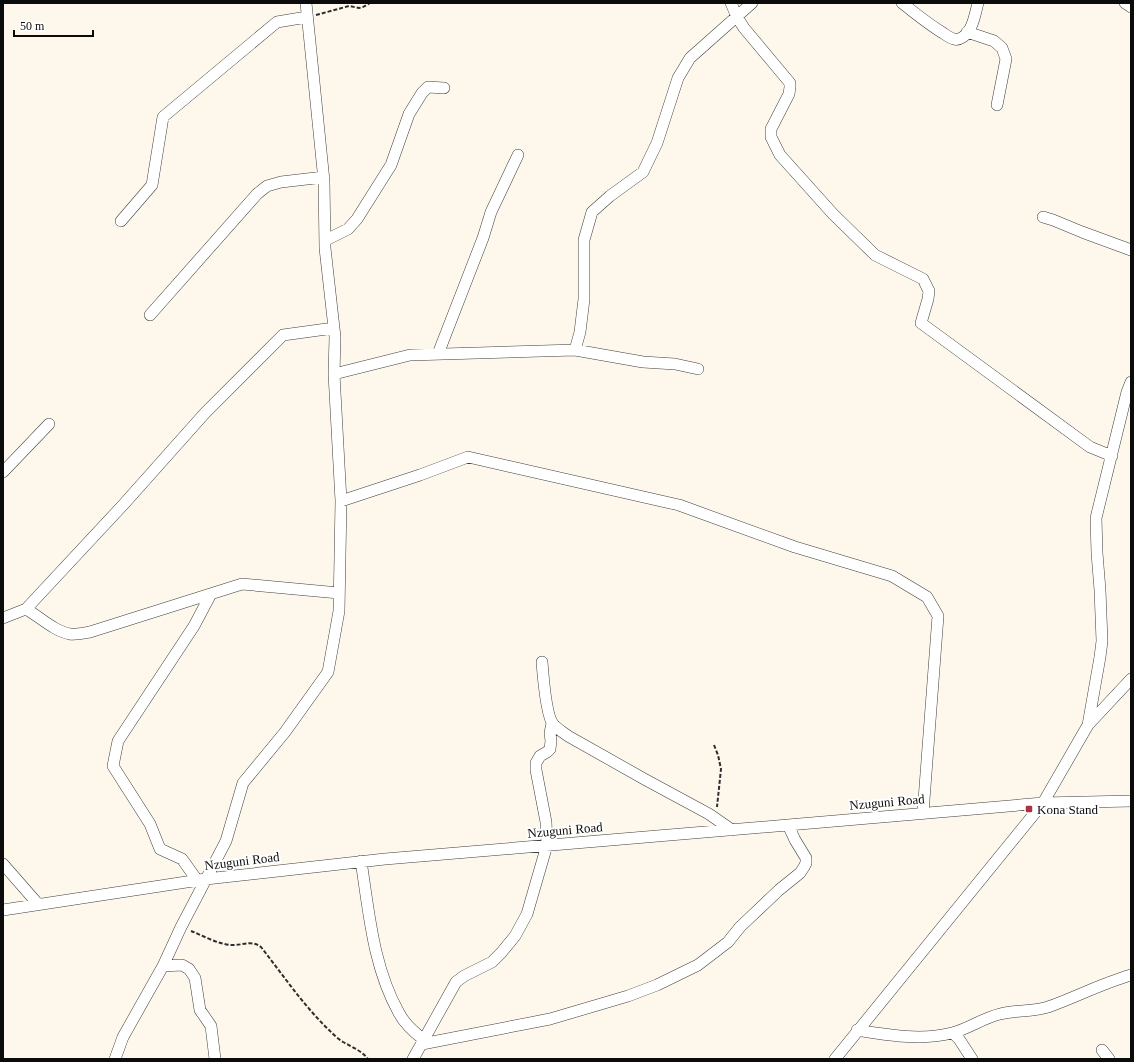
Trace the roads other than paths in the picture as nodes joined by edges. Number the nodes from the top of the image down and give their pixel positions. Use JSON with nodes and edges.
{"nodes":[{"id":1,"x":306,"y":3,"type":"edge"},
{"id":2,"x":731,"y":3,"type":"edge"},
{"id":3,"x":752,"y":3,"type":"edge"},
{"id":4,"x":902,"y":3,"type":"edge"},
{"id":5,"x":978,"y":3,"type":"edge"},
{"id":6,"x":1125,"y":3,"type":"edge"},
{"id":7,"x":1131,"y":7,"type":"edge"},
{"id":8,"x":307,"y":17,"type":"junction"},
{"id":9,"x":737,"y":17,"type":"junction"},
{"id":10,"x":967,"y":32,"type":"junction"},
{"id":11,"x":444,"y":88,"type":"dead end"},
{"id":12,"x":997,"y":105,"type":"dead end"},
{"id":13,"x":518,"y":155,"type":"dead end"},
{"id":14,"x":324,"y":177,"type":"junction"},
{"id":15,"x":1043,"y":217,"type":"dead end"},
{"id":16,"x":120,"y":221,"type":"dead end"},
{"id":17,"x":326,"y":240,"type":"junction"},
{"id":18,"x":1131,"y":250,"type":"edge"},
{"id":19,"x":150,"y":315,"type":"dead end"},
{"id":20,"x":334,"y":328,"type":"junction"},
{"id":21,"x":575,"y":350,"type":"junction"},
{"id":22,"x":438,"y":354,"type":"junction"},
{"id":23,"x":698,"y":369,"type":"dead end"},
{"id":24,"x":334,"y":374,"type":"junction"},
{"id":25,"x":1131,"y":382,"type":"edge"},
{"id":26,"x":49,"y":424,"type":"dead end"},
{"id":27,"x":1112,"y":456,"type":"junction"},
{"id":28,"x":3,"y":472,"type":"edge"},
{"id":29,"x":341,"y":501,"type":"junction"},
{"id":30,"x":339,"y":593,"type":"junction"},
{"id":31,"x":212,"y":594,"type":"junction"},
{"id":32,"x":26,"y":609,"type":"junction"},
{"id":33,"x":3,"y":618,"type":"edge"},
{"id":34,"x":542,"y":662,"type":"dead end"},
{"id":35,"x":1131,"y":680,"type":"edge"},
{"id":36,"x":552,"y":723,"type":"junction"},
{"id":37,"x":1088,"y":725,"type":"junction"},
{"id":38,"x":1131,"y":801,"type":"edge"},
{"id":39,"x":1043,"y":803,"type":"junction"},
{"id":40,"x":923,"y":813,"type":"junction"},
{"id":41,"x":788,"y":825,"type":"junction"},
{"id":42,"x":732,"y":830,"type":"junction"},
{"id":43,"x":547,"y":845,"type":"junction"},
{"id":44,"x":361,"y":861,"type":"junction"},
{"id":45,"x":3,"y":864,"type":"edge"},
{"id":46,"x":202,"y":880,"type":"junction"},
{"id":47,"x":38,"y":904,"type":"junction"},
{"id":48,"x":3,"y":910,"type":"edge"},
{"id":49,"x":163,"y":966,"type":"junction"},
{"id":50,"x":1131,"y":975,"type":"edge"},
{"id":51,"x":858,"y":1030,"type":"junction"},
{"id":52,"x":953,"y":1033,"type":"junction"},
{"id":53,"x":423,"y":1042,"type":"junction"},
{"id":54,"x":1102,"y":1050,"type":"dead end"},
{"id":55,"x":115,"y":1059,"type":"edge"},
{"id":56,"x":215,"y":1059,"type":"edge"},
{"id":57,"x":413,"y":1059,"type":"edge"},
{"id":58,"x":835,"y":1059,"type":"edge"},
{"id":59,"x":972,"y":1059,"type":"edge"},
{"id":60,"x":1109,"y":1059,"type":"edge"}],
"edges":[{"from":1,"to":8,"type":"street"},
{"from":2,"to":9,"type":"street"},
{"from":3,"to":9,"type":"street"},
{"from":4,"to":10,"type":"street"},
{"from":5,"to":10,"type":"street"},
{"from":6,"to":7,"type":"street"},
{"from":8,"to":14,"type":"street"},
{"from":8,"to":16,"type":"street"},
{"from":9,"to":21,"type":"street"},
{"from":9,"to":27,"type":"street"},
{"from":10,"to":12,"type":"street"},
{"from":11,"to":17,"type":"street"},
{"from":13,"to":22,"type":"street"},
{"from":14,"to":17,"type":"street"},
{"from":14,"to":19,"type":"street"},
{"from":15,"to":18,"type":"street"},
{"from":17,"to":20,"type":"street"},
{"from":20,"to":24,"type":"street"},
{"from":20,"to":32,"type":"street"},
{"from":21,"to":22,"type":"street"},
{"from":21,"to":23,"type":"street"},
{"from":22,"to":24,"type":"street"},
{"from":24,"to":29,"type":"street"},
{"from":25,"to":27,"type":"street"},
{"from":26,"to":28,"type":"street"},
{"from":27,"to":37,"type":"street"},
{"from":29,"to":30,"type":"street"},
{"from":29,"to":40,"type":"street"},
{"from":30,"to":31,"type":"street"},
{"from":30,"to":46,"type":"street"},
{"from":31,"to":32,"type":"street"},
{"from":31,"to":46,"type":"street"},
{"from":32,"to":33,"type":"street"},
{"from":34,"to":36,"type":"street"},
{"from":35,"to":37,"type":"street"},
{"from":36,"to":42,"type":"street"},
{"from":36,"to":43,"type":"street"},
{"from":37,"to":39,"type":"street"},
{"from":38,"to":39,"type":"street","name":"Nzuguni Road"},
{"from":39,"to":40,"type":"street","name":"Nzuguni Road"},
{"from":39,"to":51,"type":"street"},
{"from":40,"to":41,"type":"street","name":"Nzuguni Road"},
{"from":41,"to":42,"type":"street","name":"Nzuguni Road"},
{"from":41,"to":53,"type":"street"},
{"from":42,"to":43,"type":"street","name":"Nzuguni Road"},
{"from":43,"to":44,"type":"street","name":"Nzuguni Road"},
{"from":43,"to":53,"type":"street"},
{"from":44,"to":46,"type":"street","name":"Nzuguni Road"},
{"from":44,"to":53,"type":"street"},
{"from":45,"to":47,"type":"street"},
{"from":46,"to":47,"type":"street","name":"Nzuguni Road"},
{"from":46,"to":49,"type":"street"},
{"from":47,"to":48,"type":"street","name":"Nzuguni Road"},
{"from":49,"to":55,"type":"street"},
{"from":49,"to":56,"type":"street"},
{"from":50,"to":52,"type":"street"},
{"from":51,"to":52,"type":"street"},
{"from":51,"to":58,"type":"street"},
{"from":52,"to":59,"type":"street"},
{"from":53,"to":57,"type":"street"},
{"from":54,"to":60,"type":"street"}]}
